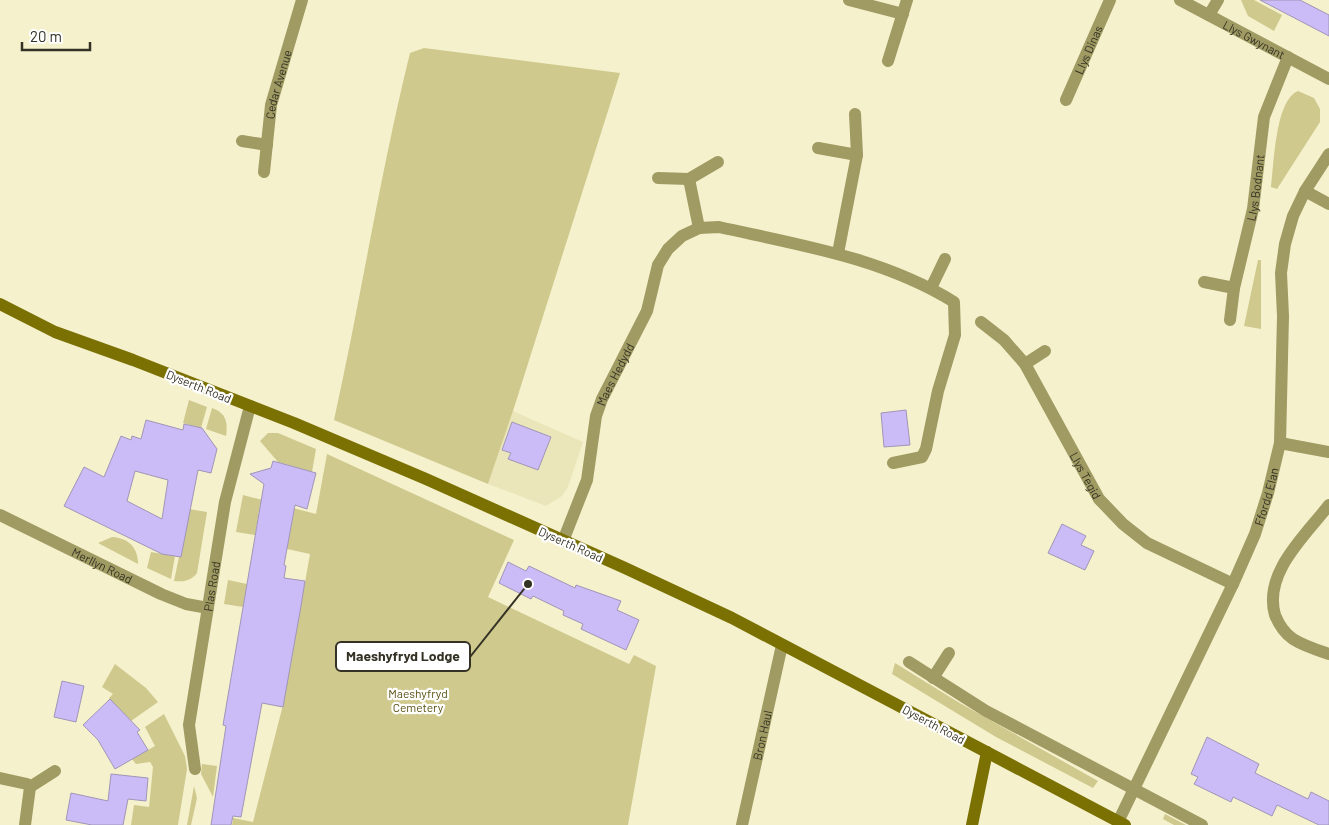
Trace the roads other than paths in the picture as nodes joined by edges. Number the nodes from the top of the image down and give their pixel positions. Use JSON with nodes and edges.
{"nodes":[{"id":1,"x":302,"y":0,"type":"edge"},
{"id":2,"x":850,"y":0,"type":"edge"},
{"id":3,"x":908,"y":0,"type":"edge"},
{"id":4,"x":1110,"y":0,"type":"edge"},
{"id":5,"x":1180,"y":0,"type":"edge"},
{"id":6,"x":1218,"y":0,"type":"edge"},
{"id":7,"x":903,"y":14,"type":"junction"},
{"id":8,"x":1209,"y":16,"type":"junction"},
{"id":9,"x":1288,"y":57,"type":"junction"},
{"id":10,"x":888,"y":61,"type":"dead end"},
{"id":11,"x":1329,"y":79,"type":"edge"},
{"id":12,"x":1066,"y":100,"type":"dead end"},
{"id":13,"x":855,"y":114,"type":"dead end"},
{"id":14,"x":242,"y":141,"type":"dead end"},
{"id":15,"x":267,"y":145,"type":"junction"},
{"id":16,"x":818,"y":148,"type":"dead end"},
{"id":17,"x":1329,"y":154,"type":"edge"},
{"id":18,"x":857,"y":155,"type":"junction"},
{"id":19,"x":718,"y":162,"type":"dead end"},
{"id":20,"x":264,"y":172,"type":"dead end"},
{"id":21,"x":658,"y":178,"type":"dead end"},
{"id":22,"x":689,"y":179,"type":"junction"},
{"id":23,"x":1305,"y":191,"type":"junction"},
{"id":24,"x":1329,"y":204,"type":"edge"},
{"id":25,"x":700,"y":228,"type":"junction"},
{"id":26,"x":838,"y":253,"type":"junction"},
{"id":27,"x":945,"y":260,"type":"dead end"},
{"id":28,"x":1204,"y":282,"type":"dead end"},
{"id":29,"x":931,"y":288,"type":"junction"},
{"id":30,"x":1234,"y":288,"type":"junction"},
{"id":31,"x":0,"y":304,"type":"edge"},
{"id":32,"x":1230,"y":320,"type":"dead end"},
{"id":33,"x":981,"y":322,"type":"dead end"},
{"id":34,"x":1045,"y":352,"type":"dead end"},
{"id":35,"x":1025,"y":364,"type":"junction"},
{"id":36,"x":250,"y":406,"type":"junction"},
{"id":37,"x":1280,"y":443,"type":"junction"},
{"id":38,"x":1329,"y":452,"type":"edge"},
{"id":39,"x":893,"y":463,"type":"dead end"},
{"id":40,"x":1329,"y":505,"type":"edge"},
{"id":41,"x":0,"y":515,"type":"edge"},
{"id":42,"x":564,"y":541,"type":"junction"},
{"id":43,"x":1233,"y":584,"type":"junction"},
{"id":44,"x":208,"y":608,"type":"junction"},
{"id":45,"x":782,"y":645,"type":"junction"},
{"id":46,"x":949,"y":653,"type":"dead end"},
{"id":47,"x":1329,"y":654,"type":"edge"},
{"id":48,"x":909,"y":662,"type":"dead end"},
{"id":49,"x":933,"y":678,"type":"junction"},
{"id":50,"x":987,"y":752,"type":"junction"},
{"id":51,"x":194,"y":769,"type":"dead end"},
{"id":52,"x":55,"y":771,"type":"dead end"},
{"id":53,"x":0,"y":778,"type":"edge"},
{"id":54,"x":30,"y":787,"type":"junction"},
{"id":55,"x":1134,"y":790,"type":"junction"},
{"id":56,"x":1121,"y":823,"type":"edge"},
{"id":57,"x":25,"y":825,"type":"edge"},
{"id":58,"x":742,"y":825,"type":"edge"},
{"id":59,"x":972,"y":825,"type":"edge"},
{"id":60,"x":1202,"y":825,"type":"edge"}],
"edges":[{"from":1,"to":15,"type":"street","name":"Cedar Avenue"},
{"from":2,"to":7,"type":"street"},
{"from":3,"to":7,"type":"street"},
{"from":4,"to":12,"type":"street","name":"Llys Dinas"},
{"from":5,"to":8,"type":"street","name":"Llys Gwynant"},
{"from":6,"to":8,"type":"street"},
{"from":7,"to":10,"type":"street"},
{"from":8,"to":9,"type":"street","name":"Llys Gwynant"},
{"from":9,"to":11,"type":"street","name":"Llys Gwynant"},
{"from":9,"to":30,"type":"street","name":"Llys Bodnant"},
{"from":13,"to":18,"type":"street"},
{"from":14,"to":15,"type":"street"},
{"from":15,"to":20,"type":"street","name":"Cedar Avenue"},
{"from":16,"to":18,"type":"street"},
{"from":17,"to":23,"type":"street","name":"Ffordd Elan"},
{"from":18,"to":26,"type":"street"},
{"from":19,"to":22,"type":"street"},
{"from":21,"to":22,"type":"street"},
{"from":22,"to":25,"type":"street"},
{"from":23,"to":24,"type":"street"},
{"from":23,"to":37,"type":"street","name":"Ffordd Elan"},
{"from":25,"to":26,"type":"street","name":"Maes Hedydd"},
{"from":25,"to":42,"type":"street","name":"Maes Hedydd"},
{"from":26,"to":29,"type":"street","name":"Maes Hedydd"},
{"from":27,"to":29,"type":"street"},
{"from":28,"to":30,"type":"street"},
{"from":29,"to":39,"type":"street","name":"Maes Hedydd"},
{"from":30,"to":32,"type":"street","name":"Llys Bodnant"},
{"from":31,"to":36,"type":"main road","name":"Dyserth Road"},
{"from":33,"to":35,"type":"street","name":"Llys Tegid"},
{"from":34,"to":35,"type":"street"},
{"from":35,"to":43,"type":"street","name":"Llys Tegid"},
{"from":36,"to":42,"type":"main road","name":"Dyserth Road"},
{"from":36,"to":44,"type":"street","name":"Plas Road"},
{"from":37,"to":38,"type":"street"},
{"from":37,"to":43,"type":"street","name":"Ffordd Elan"},
{"from":40,"to":47,"type":"street"},
{"from":41,"to":44,"type":"street","name":"Merllyn Road"},
{"from":42,"to":45,"type":"main road","name":"Dyserth Road"},
{"from":43,"to":55,"type":"street","name":"Ffordd Elan"},
{"from":44,"to":51,"type":"street","name":"Plas Road"},
{"from":45,"to":50,"type":"main road","name":"Dyserth Road"},
{"from":45,"to":58,"type":"street","name":"Bron Haul"},
{"from":46,"to":49,"type":"street"},
{"from":48,"to":49,"type":"street"},
{"from":49,"to":55,"type":"street"},
{"from":50,"to":56,"type":"main road","name":"Dyserth Road"},
{"from":50,"to":59,"type":"main road"},
{"from":52,"to":54,"type":"street"},
{"from":53,"to":54,"type":"street"},
{"from":54,"to":57,"type":"street"},
{"from":55,"to":56,"type":"street","name":"Ffordd Elan"},
{"from":55,"to":60,"type":"street"}]}
